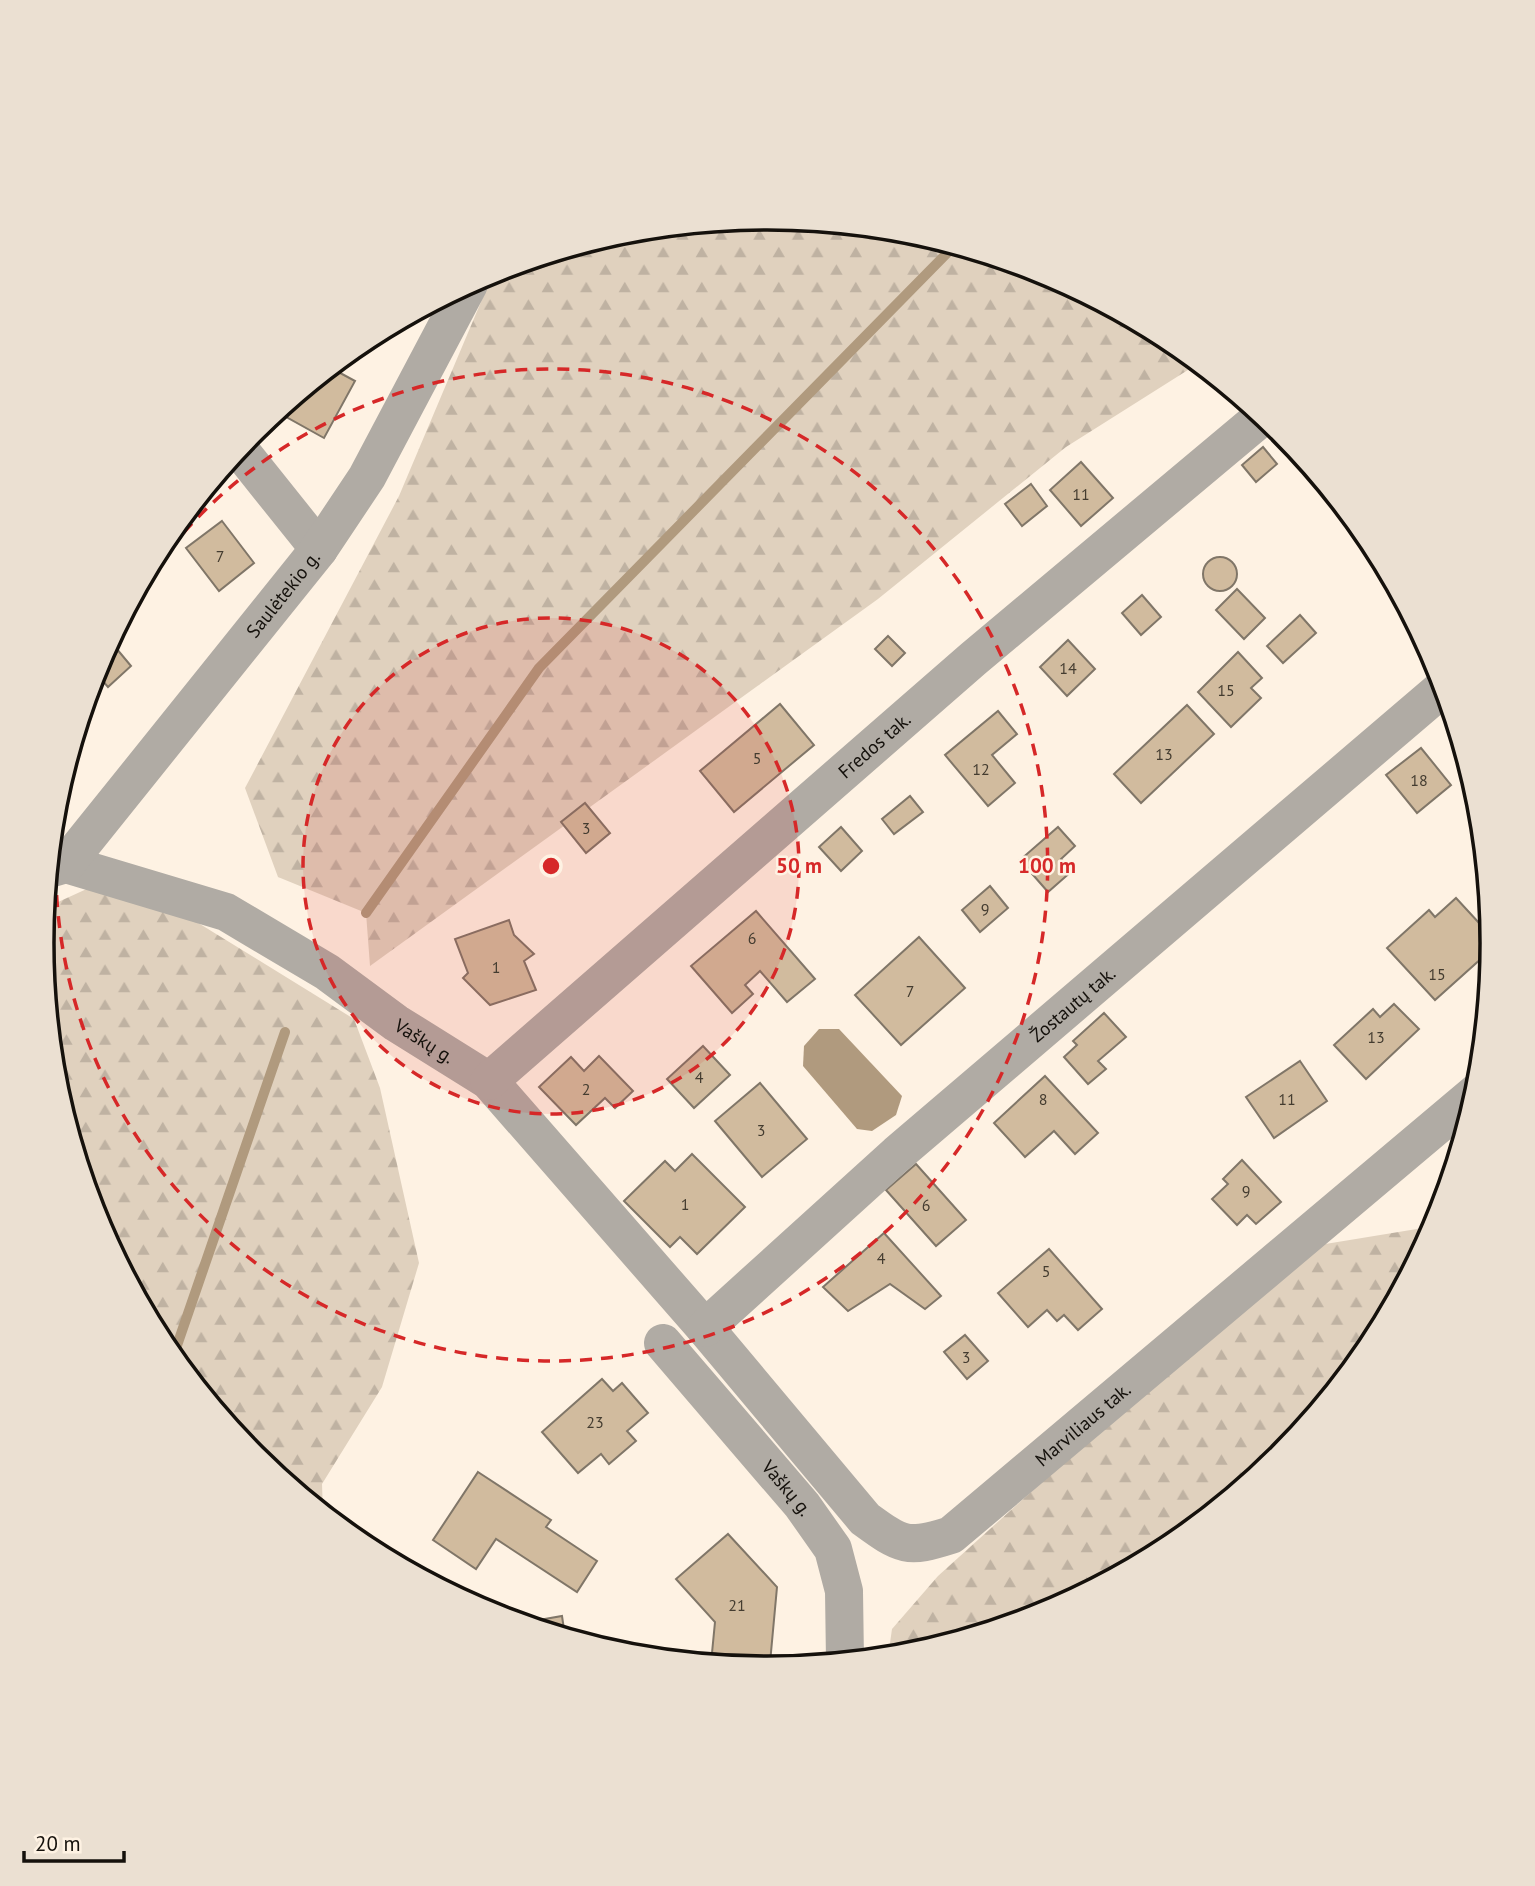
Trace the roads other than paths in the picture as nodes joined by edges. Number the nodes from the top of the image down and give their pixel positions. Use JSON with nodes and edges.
{"nodes":[{"id":1,"x":461,"y":299,"type":"edge"},
{"id":2,"x":1255,"y":423,"type":"edge"},
{"id":3,"x":246,"y":457,"type":"edge"},
{"id":4,"x":319,"y":549,"type":"junction"},
{"id":5,"x":1435,"y":694,"type":"edge"},
{"id":6,"x":59,"y":865,"type":"edge"},
{"id":7,"x":58,"y":866,"type":"edge"},
{"id":8,"x":489,"y":1081,"type":"junction"},
{"id":9,"x":1461,"y":1105,"type":"edge"},
{"id":10,"x":705,"y":1328,"type":"junction"},
{"id":11,"x":663,"y":1343,"type":"dead end"},
{"id":12,"x":845,"y":1652,"type":"edge"}],
"edges":[{"from":1,"to":4,"type":"street","name":"Saulėtekio g."},
{"from":2,"to":8,"type":"street","name":"Fredos tak."},
{"from":3,"to":4,"type":"street"},
{"from":4,"to":6,"type":"street","name":"Saulėtekio g."},
{"from":5,"to":10,"type":"street","name":"Žostautų tak."},
{"from":7,"to":8,"type":"street","name":"Vaškų g."},
{"from":8,"to":10,"type":"street","name":"Vaškų g."},
{"from":9,"to":10,"type":"street","name":"Marviliaus tak."},
{"from":11,"to":12,"type":"street","name":"Vaškų g."}]}
